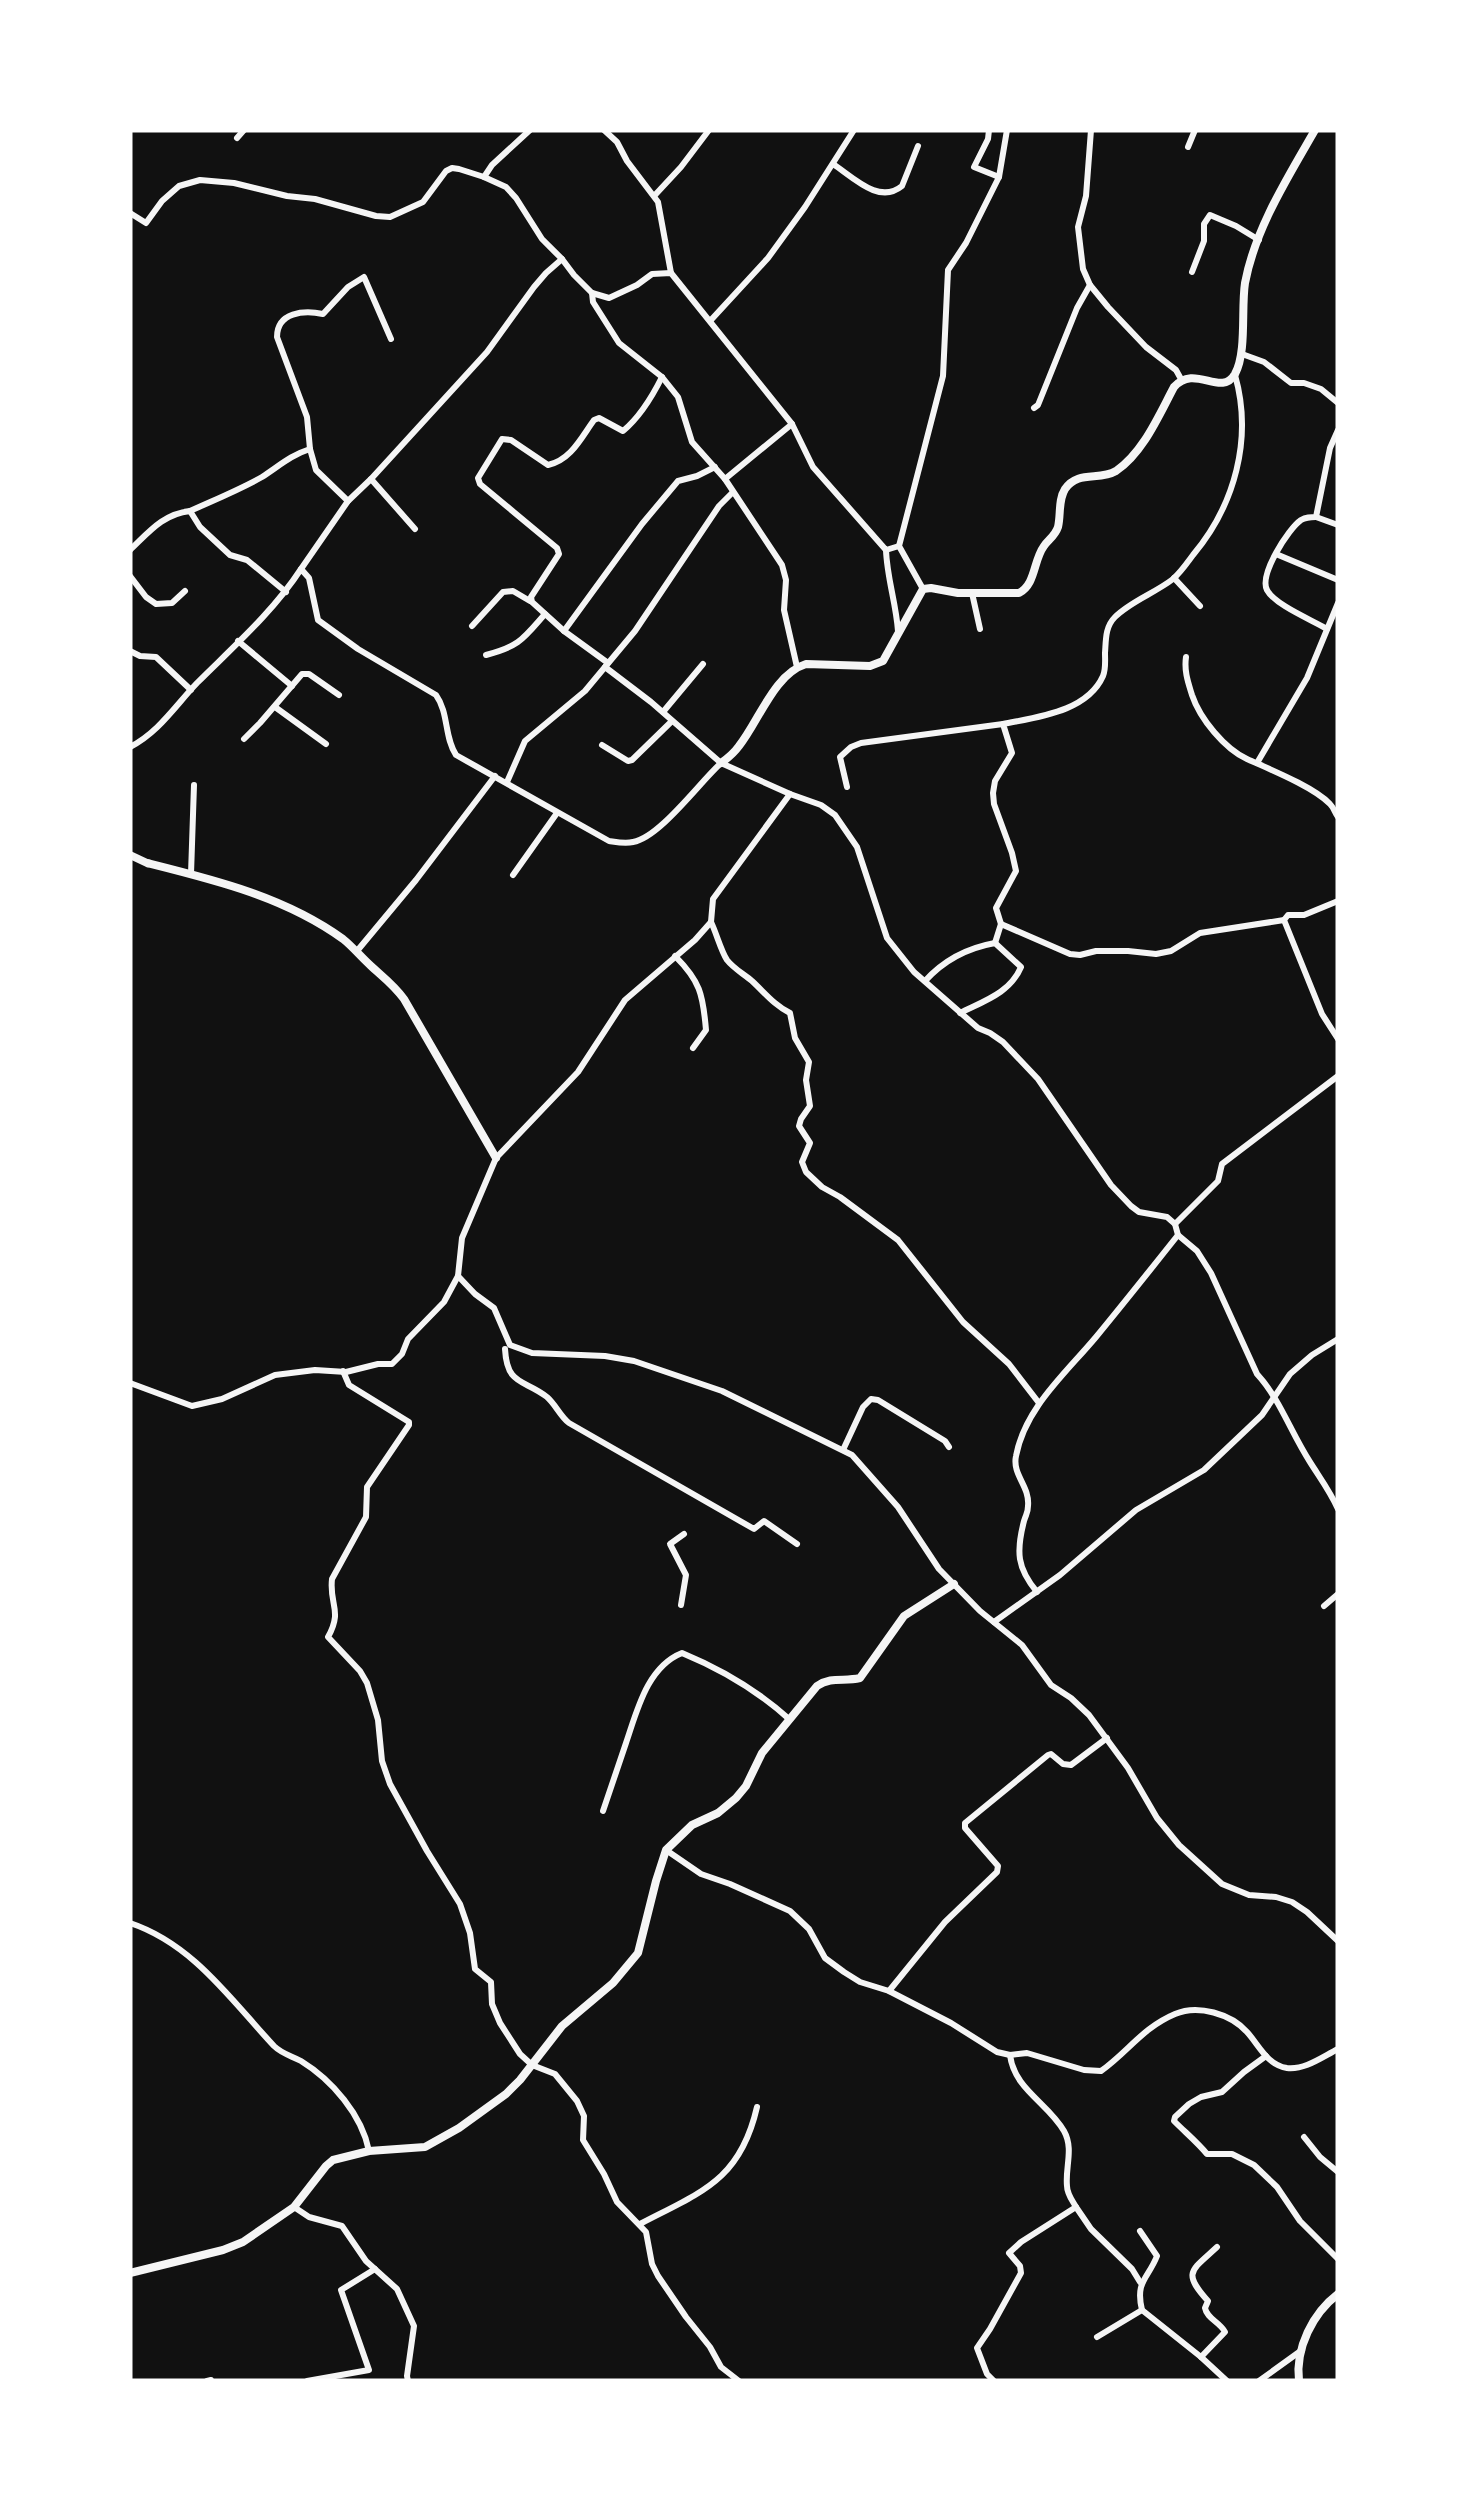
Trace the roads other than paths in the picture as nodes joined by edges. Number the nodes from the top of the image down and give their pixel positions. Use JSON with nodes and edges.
{"nodes":[{"id":1,"x":244,"y":130,"type":"edge"},
{"id":2,"x":530,"y":130,"type":"edge"},
{"id":3,"x":604,"y":130,"type":"edge"},
{"id":4,"x":709,"y":130,"type":"edge"},
{"id":5,"x":854,"y":130,"type":"edge"},
{"id":6,"x":989,"y":130,"type":"edge"},
{"id":7,"x":1007,"y":130,"type":"edge"},
{"id":8,"x":1091,"y":130,"type":"edge"},
{"id":9,"x":1195,"y":130,"type":"edge"},
{"id":10,"x":1315,"y":130,"type":"edge"},
{"id":11,"x":237,"y":138,"type":"dead end"},
{"id":12,"x":918,"y":146,"type":"dead end"},
{"id":13,"x":1188,"y":147,"type":"dead end"},
{"id":14,"x":832,"y":164,"type":"junction"},
{"id":15,"x":484,"y":176,"type":"junction"},
{"id":16,"x":999,"y":177,"type":"junction"},
{"id":17,"x":655,"y":195,"type":"junction"},
{"id":18,"x":130,"y":213,"type":"edge"},
{"id":19,"x":1259,"y":240,"type":"junction"},
{"id":20,"x":562,"y":259,"type":"junction"},
{"id":21,"x":1192,"y":272,"type":"dead end"},
{"id":22,"x":670,"y":273,"type":"junction"},
{"id":23,"x":1090,"y":285,"type":"junction"},
{"id":24,"x":592,"y":294,"type":"junction"},
{"id":25,"x":711,"y":320,"type":"junction"},
{"id":26,"x":391,"y":340,"type":"dead end"},
{"id":27,"x":1242,"y":354,"type":"junction"},
{"id":28,"x":1234,"y":375,"type":"junction"},
{"id":29,"x":662,"y":378,"type":"junction"},
{"id":30,"x":1181,"y":379,"type":"junction"},
{"id":31,"x":1338,"y":404,"type":"edge"},
{"id":32,"x":1034,"y":408,"type":"dead end"},
{"id":33,"x":792,"y":424,"type":"junction"},
{"id":34,"x":1338,"y":430,"type":"edge"},
{"id":35,"x":310,"y":449,"type":"junction"},
{"id":36,"x":715,"y":468,"type":"junction"},
{"id":37,"x":371,"y":479,"type":"junction"},
{"id":38,"x":725,"y":479,"type":"junction"},
{"id":39,"x":732,"y":493,"type":"junction"},
{"id":40,"x":348,"y":502,"type":"junction"},
{"id":41,"x":190,"y":511,"type":"junction"},
{"id":42,"x":1316,"y":516,"type":"junction"},
{"id":43,"x":1338,"y":525,"type":"edge"},
{"id":44,"x":415,"y":529,"type":"dead end"},
{"id":45,"x":900,"y":546,"type":"junction"},
{"id":46,"x":130,"y":550,"type":"edge"},
{"id":47,"x":886,"y":550,"type":"junction"},
{"id":48,"x":1276,"y":554,"type":"junction"},
{"id":49,"x":301,"y":568,"type":"junction"},
{"id":50,"x":130,"y":576,"type":"edge"},
{"id":51,"x":1174,"y":578,"type":"junction"},
{"id":52,"x":1338,"y":580,"type":"edge"},
{"id":53,"x":923,"y":590,"type":"junction"},
{"id":54,"x":185,"y":591,"type":"dead end"},
{"id":55,"x":286,"y":592,"type":"junction"},
{"id":56,"x":972,"y":593,"type":"junction"},
{"id":57,"x":532,"y":602,"type":"junction"},
{"id":58,"x":1338,"y":603,"type":"edge"},
{"id":59,"x":1200,"y":606,"type":"dead end"},
{"id":60,"x":546,"y":614,"type":"junction"},
{"id":61,"x":472,"y":626,"type":"dead end"},
{"id":62,"x":980,"y":629,"type":"dead end"},
{"id":63,"x":1327,"y":629,"type":"junction"},
{"id":64,"x":564,"y":632,"type":"junction"},
{"id":65,"x":898,"y":632,"type":"junction"},
{"id":66,"x":238,"y":642,"type":"junction"},
{"id":67,"x":130,"y":651,"type":"edge"},
{"id":68,"x":486,"y":655,"type":"dead end"},
{"id":69,"x":1186,"y":658,"type":"dead end"},
{"id":70,"x":703,"y":664,"type":"dead end"},
{"id":71,"x":606,"y":665,"type":"junction"},
{"id":72,"x":797,"y":667,"type":"junction"},
{"id":73,"x":292,"y":686,"type":"junction"},
{"id":74,"x":190,"y":690,"type":"junction"},
{"id":75,"x":339,"y":696,"type":"dead end"},
{"id":76,"x":275,"y":707,"type":"junction"},
{"id":77,"x":663,"y":712,"type":"junction"},
{"id":78,"x":672,"y":721,"type":"junction"},
{"id":79,"x":1003,"y":724,"type":"junction"},
{"id":80,"x":244,"y":738,"type":"dead end"},
{"id":81,"x":326,"y":744,"type":"dead end"},
{"id":82,"x":602,"y":744,"type":"dead end"},
{"id":83,"x":130,"y":747,"type":"edge"},
{"id":84,"x":1258,"y":762,"type":"junction"},
{"id":85,"x":721,"y":763,"type":"junction"},
{"id":86,"x":495,"y":776,"type":"junction"},
{"id":87,"x":507,"y":782,"type":"junction"},
{"id":88,"x":194,"y":785,"type":"dead end"},
{"id":89,"x":846,"y":786,"type":"dead end"},
{"id":90,"x":790,"y":794,"type":"junction"},
{"id":91,"x":557,"y":813,"type":"junction"},
{"id":92,"x":1338,"y":818,"type":"edge"},
{"id":93,"x":130,"y":855,"type":"edge"},
{"id":94,"x":191,"y":874,"type":"junction"},
{"id":95,"x":513,"y":875,"type":"dead end"},
{"id":96,"x":1338,"y":901,"type":"edge"},
{"id":97,"x":1284,"y":920,"type":"junction"},
{"id":98,"x":711,"y":922,"type":"junction"},
{"id":99,"x":1000,"y":924,"type":"junction"},
{"id":100,"x":995,"y":943,"type":"junction"},
{"id":101,"x":357,"y":951,"type":"junction"},
{"id":102,"x":674,"y":956,"type":"junction"},
{"id":103,"x":925,"y":981,"type":"junction"},
{"id":104,"x":960,"y":1014,"type":"junction"},
{"id":105,"x":1338,"y":1039,"type":"edge"},
{"id":106,"x":693,"y":1048,"type":"dead end"},
{"id":107,"x":1338,"y":1076,"type":"edge"},
{"id":108,"x":496,"y":1158,"type":"junction"},
{"id":109,"x":1174,"y":1224,"type":"junction"},
{"id":110,"x":1178,"y":1234,"type":"junction"},
{"id":111,"x":458,"y":1276,"type":"junction"},
{"id":112,"x":1338,"y":1339,"type":"edge"},
{"id":113,"x":506,"y":1350,"type":"dead end"},
{"id":114,"x":343,"y":1371,"type":"junction"},
{"id":115,"x":130,"y":1383,"type":"edge"},
{"id":116,"x":1273,"y":1396,"type":"junction"},
{"id":117,"x":1038,"y":1403,"type":"junction"},
{"id":118,"x":949,"y":1447,"type":"dead end"},
{"id":119,"x":843,"y":1450,"type":"junction"},
{"id":120,"x":1338,"y":1508,"type":"edge"},
{"id":121,"x":684,"y":1534,"type":"dead end"},
{"id":122,"x":796,"y":1544,"type":"dead end"},
{"id":123,"x":954,"y":1584,"type":"junction"},
{"id":124,"x":1037,"y":1592,"type":"junction"},
{"id":125,"x":1338,"y":1594,"type":"edge"},
{"id":126,"x":681,"y":1605,"type":"dead end"},
{"id":127,"x":1324,"y":1606,"type":"dead end"},
{"id":128,"x":994,"y":1622,"type":"junction"},
{"id":129,"x":790,"y":1719,"type":"junction"},
{"id":130,"x":1107,"y":1738,"type":"junction"},
{"id":131,"x":603,"y":1811,"type":"dead end"},
{"id":132,"x":666,"y":1850,"type":"junction"},
{"id":133,"x":130,"y":1923,"type":"edge"},
{"id":134,"x":1338,"y":1941,"type":"edge"},
{"id":135,"x":889,"y":1991,"type":"junction"},
{"id":136,"x":1338,"y":2049,"type":"edge"},
{"id":137,"x":1010,"y":2055,"type":"junction"},
{"id":138,"x":1266,"y":2056,"type":"junction"},
{"id":139,"x":532,"y":2064,"type":"junction"},
{"id":140,"x":757,"y":2107,"type":"dead end"},
{"id":141,"x":1304,"y":2136,"type":"dead end"},
{"id":142,"x":369,"y":2150,"type":"junction"},
{"id":143,"x":1338,"y":2172,"type":"edge"},
{"id":144,"x":294,"y":2207,"type":"junction"},
{"id":145,"x":1076,"y":2208,"type":"junction"},
{"id":146,"x":640,"y":2224,"type":"junction"},
{"id":147,"x":1140,"y":2231,"type":"dead end"},
{"id":148,"x":1217,"y":2248,"type":"dead end"},
{"id":149,"x":1338,"y":2258,"type":"edge"},
{"id":150,"x":375,"y":2269,"type":"junction"},
{"id":151,"x":130,"y":2273,"type":"edge"},
{"id":152,"x":1140,"y":2282,"type":"junction"},
{"id":153,"x":1338,"y":2294,"type":"edge"},
{"id":154,"x":1142,"y":2310,"type":"junction"},
{"id":155,"x":1097,"y":2337,"type":"dead end"},
{"id":156,"x":1304,"y":2349,"type":"junction"},
{"id":157,"x":1202,"y":2357,"type":"junction"},
{"id":158,"x":358,"y":2377,"type":"edge"},
{"id":159,"x":307,"y":2381,"type":"edge"},
{"id":160,"x":408,"y":2381,"type":"edge"},
{"id":161,"x":739,"y":2381,"type":"edge"},
{"id":162,"x":994,"y":2381,"type":"edge"},
{"id":163,"x":1227,"y":2381,"type":"edge"},
{"id":164,"x":1259,"y":2381,"type":"edge"},
{"id":165,"x":1299,"y":2381,"type":"edge"}],
"edges":[{"from":1,"to":11,"type":"street"},
{"from":2,"to":15,"type":"street"},
{"from":3,"to":17,"type":"street"},
{"from":4,"to":17,"type":"street"},
{"from":5,"to":14,"type":"street"},
{"from":6,"to":16,"type":"street"},
{"from":7,"to":16,"type":"street"},
{"from":8,"to":23,"type":"street"},
{"from":9,"to":13,"type":"street"},
{"from":10,"to":19,"type":"street"},
{"from":12,"to":14,"type":"street"},
{"from":14,"to":25,"type":"street"},
{"from":15,"to":18,"type":"street"},
{"from":15,"to":20,"type":"street"},
{"from":16,"to":45,"type":"street"},
{"from":17,"to":22,"type":"street"},
{"from":19,"to":21,"type":"street"},
{"from":19,"to":27,"type":"street"},
{"from":20,"to":24,"type":"street"},
{"from":20,"to":37,"type":"street"},
{"from":22,"to":24,"type":"street"},
{"from":22,"to":25,"type":"street"},
{"from":23,"to":30,"type":"street"},
{"from":23,"to":32,"type":"street"},
{"from":24,"to":29,"type":"street"},
{"from":25,"to":33,"type":"street"},
{"from":26,"to":35,"type":"street"},
{"from":27,"to":28,"type":"street"},
{"from":27,"to":31,"type":"street"},
{"from":28,"to":30,"type":"street"},
{"from":28,"to":51,"type":"street"},
{"from":29,"to":36,"type":"street"},
{"from":29,"to":57,"type":"street"},
{"from":30,"to":56,"type":"street"},
{"from":33,"to":38,"type":"street"},
{"from":33,"to":47,"type":"street"},
{"from":34,"to":42,"type":"street"},
{"from":35,"to":40,"type":"street"},
{"from":35,"to":41,"type":"street"},
{"from":36,"to":38,"type":"street"},
{"from":36,"to":64,"type":"street"},
{"from":37,"to":40,"type":"street"},
{"from":37,"to":44,"type":"street"},
{"from":38,"to":39,"type":"street"},
{"from":39,"to":71,"type":"street"},
{"from":39,"to":72,"type":"street"},
{"from":40,"to":49,"type":"street"},
{"from":41,"to":46,"type":"street"},
{"from":41,"to":55,"type":"street"},
{"from":42,"to":43,"type":"street"},
{"from":42,"to":48,"type":"street"},
{"from":45,"to":47,"type":"street"},
{"from":45,"to":53,"type":"street"},
{"from":47,"to":65,"type":"street"},
{"from":48,"to":52,"type":"street"},
{"from":48,"to":63,"type":"street"},
{"from":49,"to":55,"type":"street"},
{"from":49,"to":86,"type":"street"},
{"from":50,"to":54,"type":"street"},
{"from":51,"to":59,"type":"street"},
{"from":51,"to":79,"type":"street"},
{"from":53,"to":56,"type":"street"},
{"from":53,"to":65,"type":"street"},
{"from":55,"to":66,"type":"street"},
{"from":56,"to":62,"type":"street"},
{"from":57,"to":60,"type":"street"},
{"from":57,"to":61,"type":"street"},
{"from":58,"to":63,"type":"street"},
{"from":60,"to":64,"type":"street"},
{"from":60,"to":68,"type":"street"},
{"from":63,"to":84,"type":"street"},
{"from":64,"to":71,"type":"street"},
{"from":65,"to":72,"type":"street"},
{"from":66,"to":73,"type":"street"},
{"from":66,"to":74,"type":"street"},
{"from":67,"to":74,"type":"street"},
{"from":69,"to":84,"type":"street"},
{"from":70,"to":77,"type":"street"},
{"from":71,"to":77,"type":"street"},
{"from":71,"to":87,"type":"street"},
{"from":72,"to":85,"type":"street"},
{"from":73,"to":75,"type":"street"},
{"from":73,"to":76,"type":"street"},
{"from":74,"to":83,"type":"street"},
{"from":76,"to":80,"type":"street"},
{"from":76,"to":81,"type":"street"},
{"from":77,"to":78,"type":"street"},
{"from":78,"to":82,"type":"street"},
{"from":78,"to":85,"type":"street"},
{"from":79,"to":89,"type":"street"},
{"from":79,"to":99,"type":"street"},
{"from":84,"to":92,"type":"street"},
{"from":85,"to":90,"type":"street"},
{"from":85,"to":91,"type":"street"},
{"from":86,"to":87,"type":"street"},
{"from":86,"to":101,"type":"street"},
{"from":87,"to":91,"type":"street"},
{"from":88,"to":94,"type":"street"},
{"from":90,"to":98,"type":"street"},
{"from":90,"to":103,"type":"street"},
{"from":91,"to":95,"type":"street"},
{"from":93,"to":94,"type":"street"},
{"from":94,"to":101,"type":"street"},
{"from":96,"to":97,"type":"street"},
{"from":97,"to":99,"type":"street"},
{"from":97,"to":105,"type":"street"},
{"from":98,"to":102,"type":"street"},
{"from":98,"to":117,"type":"street"},
{"from":99,"to":100,"type":"street"},
{"from":100,"to":103,"type":"street"},
{"from":100,"to":104,"type":"street"},
{"from":101,"to":108,"type":"street"},
{"from":102,"to":106,"type":"street"},
{"from":102,"to":108,"type":"street"},
{"from":103,"to":104,"type":"street"},
{"from":104,"to":109,"type":"street"},
{"from":107,"to":109,"type":"street"},
{"from":108,"to":111,"type":"street"},
{"from":109,"to":110,"type":"street"},
{"from":110,"to":116,"type":"street"},
{"from":110,"to":117,"type":"street"},
{"from":111,"to":114,"type":"street"},
{"from":111,"to":119,"type":"street"},
{"from":112,"to":116,"type":"street"},
{"from":113,"to":122,"type":"street"},
{"from":114,"to":115,"type":"street"},
{"from":114,"to":139,"type":"street"},
{"from":116,"to":120,"type":"street"},
{"from":116,"to":124,"type":"street"},
{"from":117,"to":124,"type":"street"},
{"from":118,"to":119,"type":"street"},
{"from":119,"to":123,"type":"street"},
{"from":121,"to":126,"type":"street"},
{"from":123,"to":128,"type":"street"},
{"from":123,"to":129,"type":"street"},
{"from":124,"to":128,"type":"street"},
{"from":125,"to":127,"type":"street"},
{"from":128,"to":130,"type":"street"},
{"from":129,"to":131,"type":"street"},
{"from":129,"to":132,"type":"street"},
{"from":130,"to":134,"type":"street"},
{"from":130,"to":135,"type":"street"},
{"from":132,"to":135,"type":"street"},
{"from":132,"to":139,"type":"street"},
{"from":133,"to":142,"type":"street"},
{"from":135,"to":137,"type":"street"},
{"from":136,"to":138,"type":"street"},
{"from":137,"to":138,"type":"street"},
{"from":137,"to":145,"type":"street"},
{"from":138,"to":149,"type":"street"},
{"from":139,"to":142,"type":"street"},
{"from":139,"to":146,"type":"street"},
{"from":140,"to":146,"type":"street"},
{"from":141,"to":143,"type":"street"},
{"from":142,"to":144,"type":"street"},
{"from":144,"to":150,"type":"street"},
{"from":144,"to":151,"type":"street"},
{"from":145,"to":152,"type":"street"},
{"from":145,"to":162,"type":"street"},
{"from":146,"to":161,"type":"street"},
{"from":147,"to":152,"type":"street"},
{"from":148,"to":157,"type":"street"},
{"from":150,"to":158,"type":"street"},
{"from":150,"to":160,"type":"street"},
{"from":152,"to":154,"type":"street"},
{"from":153,"to":156,"type":"street"},
{"from":154,"to":155,"type":"street"},
{"from":154,"to":157,"type":"street"},
{"from":156,"to":164,"type":"street"},
{"from":156,"to":165,"type":"street"},
{"from":157,"to":163,"type":"street"},
{"from":158,"to":159,"type":"street"}]}
